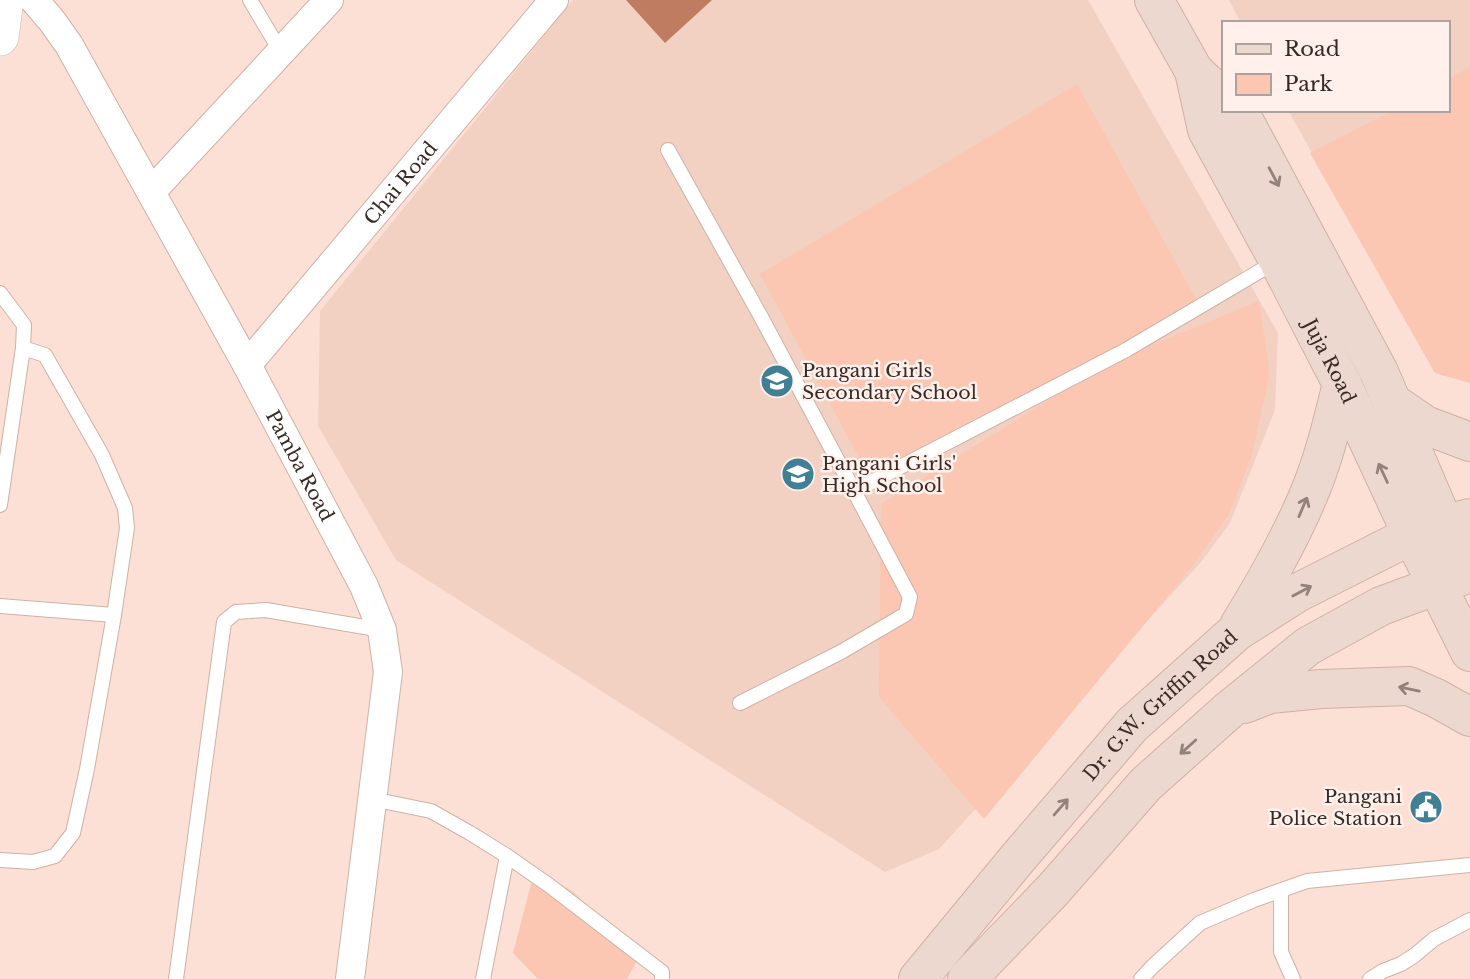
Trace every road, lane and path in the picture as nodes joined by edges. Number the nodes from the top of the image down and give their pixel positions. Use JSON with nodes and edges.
{"nodes":[{"id":1,"x":5,"y":0,"type":"edge"},
{"id":2,"x":34,"y":0,"type":"edge"},
{"id":3,"x":250,"y":0,"type":"edge"},
{"id":4,"x":329,"y":0,"type":"edge"},
{"id":5,"x":554,"y":0,"type":"edge"},
{"id":6,"x":1154,"y":0,"type":"edge"},
{"id":7,"x":0,"y":37,"type":"edge"},
{"id":8,"x":281,"y":52,"type":"junction"},
{"id":9,"x":1194,"y":71,"type":"junction"},
{"id":10,"x":1222,"y":98,"type":"edge"},
{"id":11,"x":1237,"y":112,"type":"edge"},
{"id":12,"x":668,"y":150,"type":"dead end"},
{"id":13,"x":151,"y":192,"type":"junction"},
{"id":14,"x":1278,"y":260,"type":"junction"},
{"id":15,"x":0,"y":293,"type":"edge"},
{"id":16,"x":23,"y":348,"type":"junction"},
{"id":17,"x":247,"y":365,"type":"junction"},
{"id":18,"x":1342,"y":384,"type":"junction"},
{"id":19,"x":1393,"y":403,"type":"junction"},
{"id":20,"x":1470,"y":442,"type":"edge"},
{"id":21,"x":855,"y":491,"type":"junction"},
{"id":22,"x":0,"y":505,"type":"edge"},
{"id":23,"x":1442,"y":526,"type":"edge"},
{"id":24,"x":1462,"y":576,"type":"edge"},
{"id":25,"x":0,"y":606,"type":"edge"},
{"id":26,"x":114,"y":615,"type":"junction"},
{"id":27,"x":382,"y":629,"type":"junction"},
{"id":28,"x":1236,"y":632,"type":"junction"},
{"id":29,"x":1470,"y":652,"type":"edge"},
{"id":30,"x":740,"y":703,"type":"dead end"},
{"id":31,"x":1229,"y":710,"type":"junction"},
{"id":32,"x":1470,"y":717,"type":"edge"},
{"id":33,"x":372,"y":799,"type":"junction"},
{"id":34,"x":507,"y":856,"type":"junction"},
{"id":35,"x":1017,"y":859,"type":"junction"},
{"id":36,"x":0,"y":860,"type":"edge"},
{"id":37,"x":1470,"y":865,"type":"edge"},
{"id":38,"x":1052,"y":891,"type":"junction"},
{"id":39,"x":1281,"y":891,"type":"junction"},
{"id":40,"x":1470,"y":920,"type":"edge"},
{"id":41,"x":176,"y":979,"type":"edge"},
{"id":42,"x":350,"y":979,"type":"edge"},
{"id":43,"x":483,"y":979,"type":"edge"},
{"id":44,"x":662,"y":979,"type":"edge"},
{"id":45,"x":918,"y":979,"type":"edge"},
{"id":46,"x":935,"y":979,"type":"edge"},
{"id":47,"x":967,"y":979,"type":"edge"},
{"id":48,"x":989,"y":979,"type":"edge"},
{"id":49,"x":1141,"y":979,"type":"edge"},
{"id":50,"x":1293,"y":979,"type":"edge"},
{"id":51,"x":1370,"y":979,"type":"edge"}],
"edges":[{"from":1,"to":7,"type":"street"},
{"from":2,"to":13,"type":"street","name":"Pamba Road"},
{"from":3,"to":8,"type":"lane"},
{"from":4,"to":8,"type":"street"},
{"from":5,"to":17,"type":"street","name":"Chai Road"},
{"from":6,"to":9,"type":"main road","name":"Juja Road"},
{"from":8,"to":13,"type":"street"},
{"from":9,"to":10,"type":"main road","name":"Juja Road"},
{"from":9,"to":14,"type":"main road","name":"Juja Road"},
{"from":11,"to":19,"type":"main road","name":"Juja Road","one_way":true},
{"from":12,"to":21,"type":"lane"},
{"from":13,"to":17,"type":"street","name":"Pamba Road"},
{"from":14,"to":18,"type":"main road","name":"Juja Road"},
{"from":14,"to":21,"type":"lane"},
{"from":15,"to":16,"type":"lane"},
{"from":16,"to":22,"type":"lane"},
{"from":16,"to":26,"type":"lane"},
{"from":17,"to":27,"type":"street","name":"Pamba Road"},
{"from":23,"to":18,"type":"main road","name":"Juja Road","one_way":true},
{"from":28,"to":18,"type":"main road","one_way":true},
{"from":19,"to":20,"type":"main road"},
{"from":19,"to":23,"type":"main road","name":"Juja Road"},
{"from":21,"to":30,"type":"lane"},
{"from":23,"to":24,"type":"main road","name":"Juja Road"},
{"from":28,"to":23,"type":"main road","name":"Dr. G.W. Griffin Road","one_way":true},
{"from":24,"to":29,"type":"main road","name":"Juja Road"},
{"from":24,"to":31,"type":"main road"},
{"from":25,"to":26,"type":"lane"},
{"from":26,"to":36,"type":"lane"},
{"from":27,"to":33,"type":"street","name":"Pamba Road"},
{"from":27,"to":41,"type":"lane"},
{"from":35,"to":28,"type":"main road","name":"Dr. G.W. Griffin Road","one_way":true},
{"from":32,"to":31,"type":"main road","one_way":true},
{"from":31,"to":38,"type":"main road","one_way":true},
{"from":33,"to":34,"type":"lane"},
{"from":33,"to":42,"type":"street","name":"Pamba Road"},
{"from":34,"to":43,"type":"lane"},
{"from":34,"to":44,"type":"lane"},
{"from":35,"to":45,"type":"main road","name":"Dr. G.W. Griffin Road"},
{"from":35,"to":46,"type":"main road"},
{"from":37,"to":39,"type":"lane"},
{"from":38,"to":47,"type":"main road"},
{"from":38,"to":48,"type":"main road"},
{"from":39,"to":49,"type":"lane"},
{"from":39,"to":50,"type":"lane"},
{"from":40,"to":51,"type":"lane"}]}
